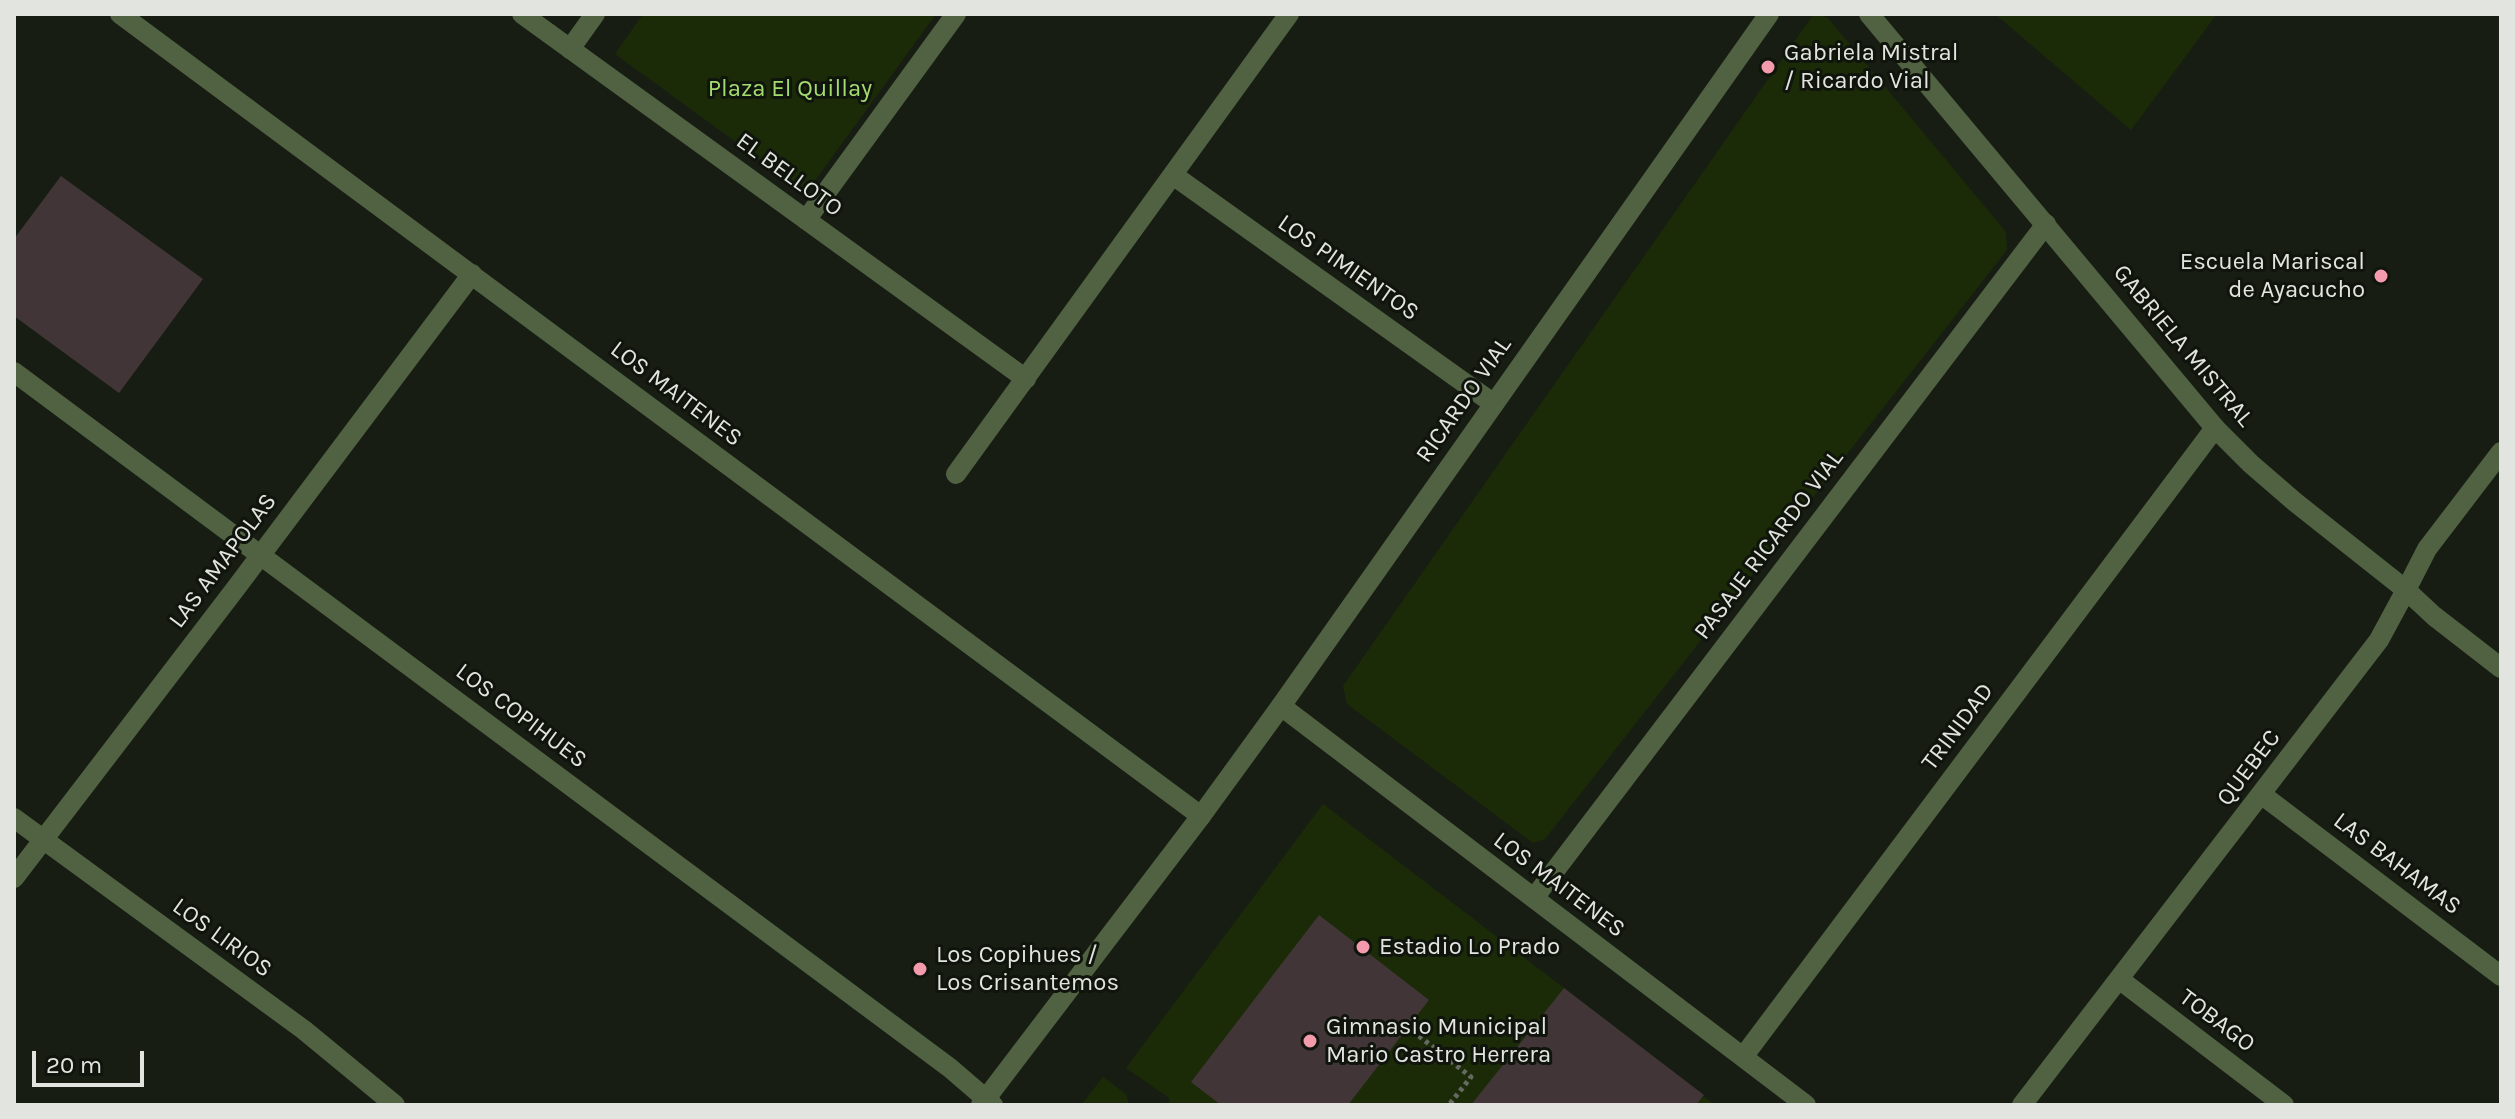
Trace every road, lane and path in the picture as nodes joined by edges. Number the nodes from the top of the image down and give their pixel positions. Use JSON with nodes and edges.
{"nodes":[{"id":1,"x":120,"y":14,"type":"edge"},
{"id":2,"x":522,"y":14,"type":"edge"},
{"id":3,"x":595,"y":14,"type":"edge"},
{"id":4,"x":956,"y":14,"type":"edge"},
{"id":5,"x":1289,"y":14,"type":"edge"},
{"id":6,"x":1769,"y":14,"type":"edge"},
{"id":7,"x":1869,"y":14,"type":"edge"},
{"id":8,"x":570,"y":49,"type":"junction"},
{"id":9,"x":1173,"y":175,"type":"junction"},
{"id":10,"x":806,"y":220,"type":"junction"},
{"id":11,"x":2046,"y":224,"type":"junction"},
{"id":12,"x":472,"y":274,"type":"junction"},
{"id":13,"x":14,"y":372,"type":"edge"},
{"id":14,"x":1026,"y":379,"type":"junction"},
{"id":15,"x":1494,"y":404,"type":"junction"},
{"id":16,"x":2215,"y":428,"type":"junction"},
{"id":17,"x":2501,"y":452,"type":"edge"},
{"id":18,"x":956,"y":474,"type":"dead end"},
{"id":19,"x":261,"y":555,"type":"junction"},
{"id":20,"x":2406,"y":590,"type":"junction"},
{"id":21,"x":2501,"y":668,"type":"edge"},
{"id":22,"x":1281,"y":706,"type":"junction"},
{"id":23,"x":2261,"y":794,"type":"junction"},
{"id":24,"x":1201,"y":816,"type":"junction"},
{"id":25,"x":14,"y":818,"type":"edge"},
{"id":26,"x":45,"y":840,"type":"junction"},
{"id":27,"x":14,"y":878,"type":"edge"},
{"id":28,"x":1534,"y":898,"type":"junction"},
{"id":29,"x":2501,"y":976,"type":"edge"},
{"id":30,"x":2119,"y":979,"type":"junction"},
{"id":31,"x":1419,"y":1036,"type":"dead end"},
{"id":32,"x":1743,"y":1057,"type":"junction"},
{"id":33,"x":986,"y":1103,"type":"edge"},
{"id":34,"x":395,"y":1105,"type":"edge"},
{"id":35,"x":1449,"y":1105,"type":"edge"},
{"id":36,"x":1806,"y":1105,"type":"edge"},
{"id":37,"x":2022,"y":1105,"type":"edge"},
{"id":38,"x":2284,"y":1105,"type":"edge"}],
"edges":[{"from":1,"to":12,"type":"street","name":"LOS MAITENES"},
{"from":2,"to":8,"type":"street","name":"EL BELLOTO"},
{"from":3,"to":8,"type":"street"},
{"from":4,"to":10,"type":"street"},
{"from":5,"to":9,"type":"street"},
{"from":6,"to":15,"type":"street","name":"RICARDO VIAL"},
{"from":7,"to":11,"type":"street","name":"GABRIELA MISTRAL"},
{"from":8,"to":10,"type":"street","name":"EL BELLOTO"},
{"from":9,"to":14,"type":"street"},
{"from":9,"to":15,"type":"street","name":"LOS PIMIENTOS"},
{"from":10,"to":14,"type":"street","name":"EL BELLOTO"},
{"from":11,"to":16,"type":"street","name":"GABRIELA MISTRAL"},
{"from":11,"to":28,"type":"street","name":"PASAJE RICARDO VIAL"},
{"from":12,"to":19,"type":"street","name":"LAS AMAPOLAS"},
{"from":12,"to":24,"type":"street","name":"LOS MAITENES"},
{"from":13,"to":19,"type":"street","name":"LOS COPIHUES"},
{"from":14,"to":18,"type":"street"},
{"from":15,"to":22,"type":"street","name":"RICARDO VIAL"},
{"from":16,"to":20,"type":"street","name":"GABRIELA MISTRAL"},
{"from":16,"to":32,"type":"street","name":"TRINIDAD"},
{"from":17,"to":20,"type":"street","name":"QUEBEC"},
{"from":19,"to":26,"type":"street","name":"LAS AMAPOLAS"},
{"from":19,"to":33,"type":"street","name":"LOS COPIHUES"},
{"from":20,"to":21,"type":"street","name":"GABRIELA MISTRAL"},
{"from":20,"to":23,"type":"street","name":"QUEBEC"},
{"from":22,"to":24,"type":"street","name":"RICARDO VIAL"},
{"from":22,"to":28,"type":"street","name":"LOS MAITENES"},
{"from":23,"to":29,"type":"street","name":"LAS BAHAMAS"},
{"from":23,"to":30,"type":"street","name":"QUEBEC"},
{"from":24,"to":33,"type":"street","name":"RICARDO VIAL"},
{"from":25,"to":26,"type":"street","name":"LOS LIRIOS"},
{"from":26,"to":27,"type":"street","name":"LAS AMAPOLAS"},
{"from":26,"to":34,"type":"street","name":"LOS LIRIOS"},
{"from":28,"to":32,"type":"street","name":"LOS MAITENES"},
{"from":30,"to":37,"type":"street","name":"QUEBEC"},
{"from":30,"to":38,"type":"street","name":"TOBAGO"},
{"from":31,"to":35,"type":"path"},
{"from":32,"to":36,"type":"street","name":"LOS MAITENES"}]}
